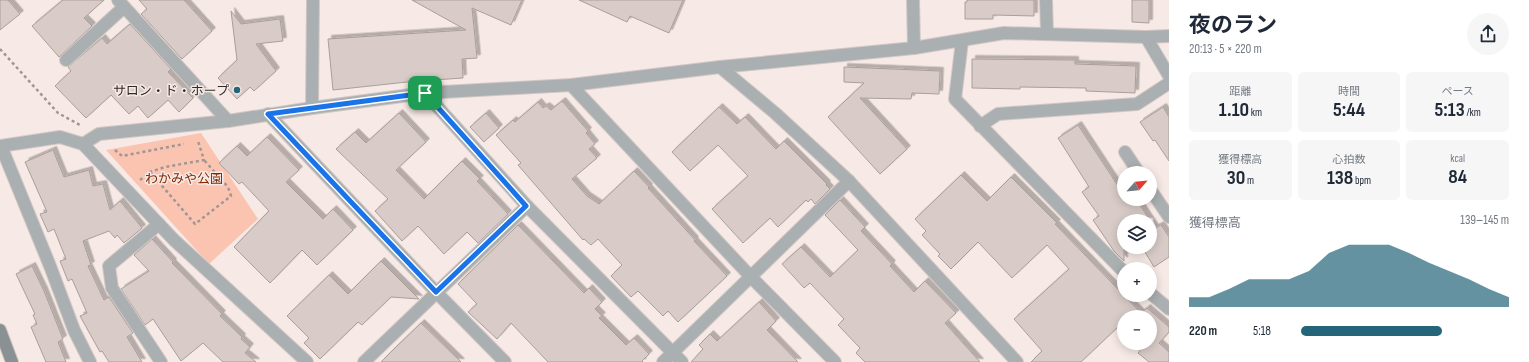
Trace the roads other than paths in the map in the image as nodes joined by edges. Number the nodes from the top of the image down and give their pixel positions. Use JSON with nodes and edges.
{"nodes":[{"id":1,"x":313,"y":0,"type":"edge"},
{"id":2,"x":913,"y":0,"type":"edge"},
{"id":3,"x":1046,"y":0,"type":"edge"},
{"id":4,"x":121,"y":3,"type":"edge"},
{"id":5,"x":1047,"y":33,"type":"junction"},
{"id":6,"x":1169,"y":36,"type":"edge"},
{"id":7,"x":1146,"y":37,"type":"junction"},
{"id":8,"x":962,"y":41,"type":"junction"},
{"id":9,"x":914,"y":48,"type":"junction"},
{"id":10,"x":66,"y":60,"type":"dead end"},
{"id":11,"x":720,"y":68,"type":"junction"},
{"id":12,"x":1169,"y":76,"type":"edge"},
{"id":13,"x":1169,"y":83,"type":"edge"},
{"id":14,"x":571,"y":85,"type":"junction"},
{"id":15,"x":425,"y":93,"type":"junction"},
{"id":16,"x":312,"y":108,"type":"junction"},
{"id":17,"x":268,"y":114,"type":"junction"},
{"id":18,"x":228,"y":120,"type":"junction"},
{"id":19,"x":980,"y":126,"type":"junction"},
{"id":20,"x":84,"y":144,"type":"junction"},
{"id":21,"x":1,"y":146,"type":"edge"},
{"id":22,"x":1125,"y":152,"type":"dead end"},
{"id":23,"x":1134,"y":166,"type":"edge"},
{"id":24,"x":849,"y":181,"type":"junction"},
{"id":25,"x":1157,"y":199,"type":"edge"},
{"id":26,"x":526,"y":206,"type":"junction"},
{"id":27,"x":1169,"y":217,"type":"edge"},
{"id":28,"x":159,"y":224,"type":"junction"},
{"id":29,"x":1117,"y":265,"type":"edge"},
{"id":30,"x":751,"y":277,"type":"junction"},
{"id":31,"x":436,"y":292,"type":"junction"},
{"id":32,"x":1157,"y":299,"type":"edge"},
{"id":33,"x":1169,"y":309,"type":"edge"},
{"id":34,"x":1,"y":334,"type":"edge"},
{"id":35,"x":673,"y":353,"type":"junction"},
{"id":36,"x":12,"y":362,"type":"edge"},
{"id":37,"x":90,"y":362,"type":"edge"},
{"id":38,"x":161,"y":362,"type":"edge"},
{"id":39,"x":307,"y":362,"type":"edge"},
{"id":40,"x":364,"y":362,"type":"edge"},
{"id":41,"x":505,"y":362,"type":"edge"},
{"id":42,"x":663,"y":362,"type":"edge"},
{"id":43,"x":682,"y":362,"type":"edge"},
{"id":44,"x":835,"y":362,"type":"edge"},
{"id":45,"x":1017,"y":362,"type":"edge"}],
"edges":[{"from":1,"to":16,"type":"street"},
{"from":2,"to":9,"type":"street"},
{"from":3,"to":5,"type":"street"},
{"from":4,"to":10,"type":"street"},
{"from":4,"to":18,"type":"street"},
{"from":5,"to":7,"type":"street"},
{"from":5,"to":8,"type":"street"},
{"from":6,"to":7,"type":"street"},
{"from":7,"to":12,"type":"street"},
{"from":8,"to":9,"type":"street"},
{"from":8,"to":19,"type":"street"},
{"from":9,"to":11,"type":"street"},
{"from":11,"to":14,"type":"street"},
{"from":11,"to":24,"type":"street"},
{"from":13,"to":19,"type":"street"},
{"from":14,"to":15,"type":"street"},
{"from":14,"to":30,"type":"street"},
{"from":15,"to":16,"type":"street"},
{"from":15,"to":26,"type":"street"},
{"from":16,"to":17,"type":"street"},
{"from":17,"to":18,"type":"street"},
{"from":17,"to":31,"type":"street"},
{"from":18,"to":20,"type":"street"},
{"from":19,"to":29,"type":"street"},
{"from":20,"to":21,"type":"street"},
{"from":20,"to":28,"type":"street"},
{"from":21,"to":37,"type":"street"},
{"from":22,"to":23,"type":"street"},
{"from":24,"to":30,"type":"street"},
{"from":24,"to":45,"type":"street"},
{"from":25,"to":27,"type":"street"},
{"from":26,"to":31,"type":"street"},
{"from":26,"to":35,"type":"street"},
{"from":28,"to":38,"type":"street"},
{"from":28,"to":39,"type":"street"},
{"from":30,"to":35,"type":"street"},
{"from":30,"to":44,"type":"street"},
{"from":31,"to":40,"type":"street"},
{"from":31,"to":41,"type":"street"},
{"from":32,"to":33,"type":"street"},
{"from":34,"to":36,"type":"street"},
{"from":35,"to":42,"type":"street"},
{"from":35,"to":43,"type":"street"}]}
